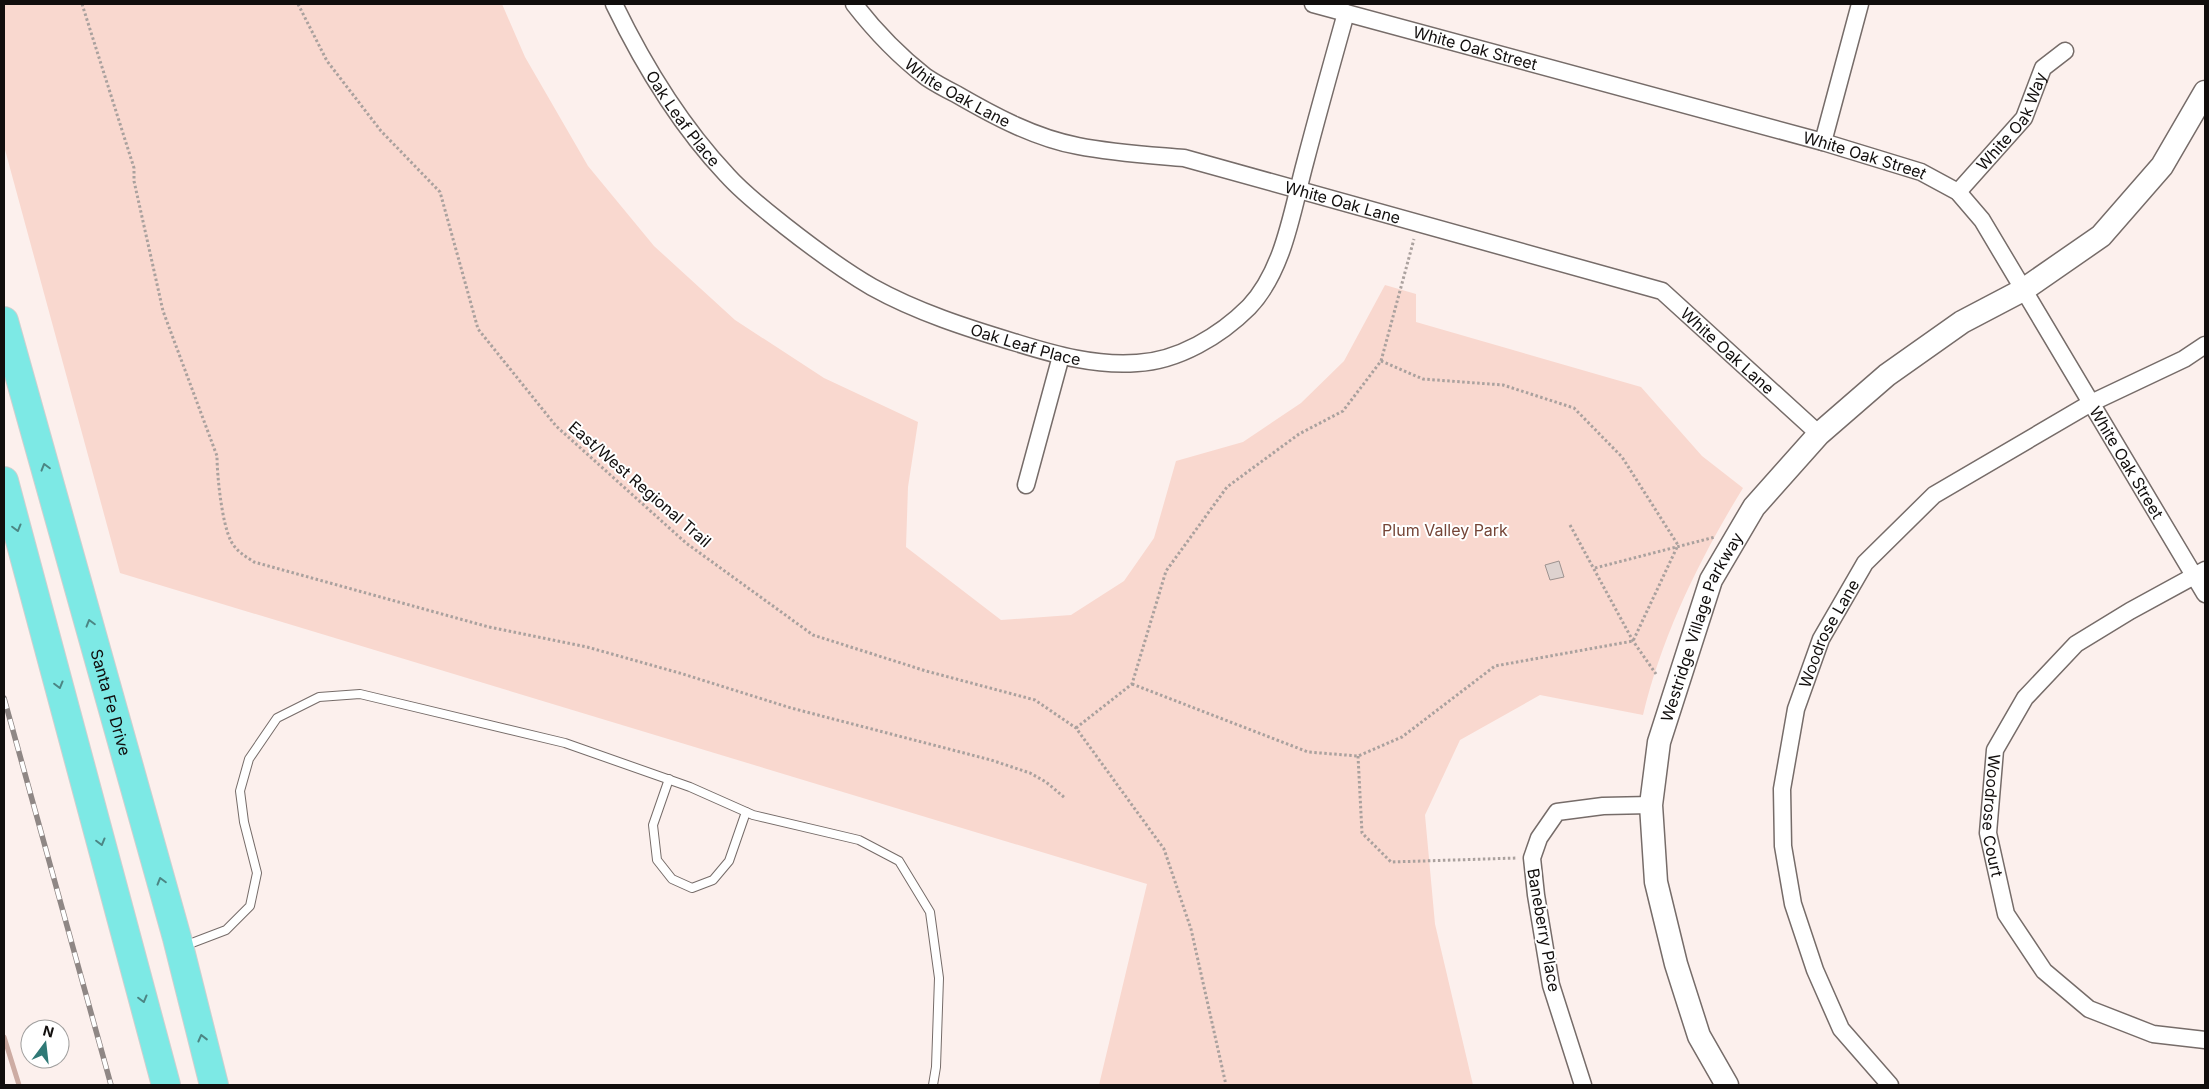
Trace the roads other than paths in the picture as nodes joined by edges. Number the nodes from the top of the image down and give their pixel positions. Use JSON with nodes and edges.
{"nodes":[{"id":1,"x":614,"y":4,"type":"edge"},
{"id":2,"x":854,"y":4,"type":"edge"},
{"id":3,"x":1313,"y":4,"type":"edge"},
{"id":4,"x":1860,"y":4,"type":"edge"},
{"id":5,"x":1346,"y":13,"type":"junction"},
{"id":6,"x":2065,"y":50,"type":"dead end"},
{"id":7,"x":2205,"y":92,"type":"edge"},
{"id":8,"x":1823,"y":142,"type":"junction"},
{"id":9,"x":1297,"y":191,"type":"junction"},
{"id":10,"x":1958,"y":192,"type":"junction"},
{"id":11,"x":2023,"y":290,"type":"junction"},
{"id":12,"x":4,"y":321,"type":"edge"},
{"id":13,"x":2205,"y":345,"type":"edge"},
{"id":14,"x":1061,"y":356,"type":"junction"},
{"id":15,"x":2091,"y":403,"type":"junction"},
{"id":16,"x":1819,"y":434,"type":"junction"},
{"id":17,"x":4,"y":481,"type":"edge"},
{"id":18,"x":1026,"y":486,"type":"dead end"},
{"id":19,"x":2200,"y":573,"type":"edge"},
{"id":20,"x":2205,"y":594,"type":"edge"},
{"id":21,"x":669,"y":779,"type":"junction"},
{"id":22,"x":1651,"y":805,"type":"junction"},
{"id":23,"x":746,"y":812,"type":"junction"},
{"id":24,"x":180,"y":947,"type":"junction"},
{"id":25,"x":2205,"y":1040,"type":"edge"},
{"id":26,"x":166,"y":1085,"type":"edge"},
{"id":27,"x":214,"y":1085,"type":"edge"},
{"id":28,"x":933,"y":1085,"type":"edge"},
{"id":29,"x":1583,"y":1085,"type":"edge"},
{"id":30,"x":1727,"y":1085,"type":"edge"},
{"id":31,"x":1890,"y":1085,"type":"edge"}],
"edges":[{"from":1,"to":14,"type":"street","name":"Oak Leaf Place"},
{"from":2,"to":9,"type":"street","name":"White Oak Lane"},
{"from":3,"to":5,"type":"street","name":"White Oak Street"},
{"from":4,"to":8,"type":"street"},
{"from":5,"to":8,"type":"street","name":"White Oak Street"},
{"from":5,"to":9,"type":"street","name":"Oak Leaf Place"},
{"from":6,"to":10,"type":"street","name":"White Oak Way"},
{"from":7,"to":11,"type":"street","name":"Westridge Village Parkway"},
{"from":8,"to":10,"type":"street","name":"White Oak Street"},
{"from":9,"to":14,"type":"street","name":"Oak Leaf Place"},
{"from":9,"to":16,"type":"street","name":"White Oak Lane"},
{"from":10,"to":11,"type":"street","name":"White Oak Street"},
{"from":11,"to":15,"type":"street","name":"White Oak Street"},
{"from":11,"to":16,"type":"street","name":"Westridge Village Parkway"},
{"from":24,"to":12,"type":"highway","name":"Santa Fe Drive","one_way":true},
{"from":13,"to":15,"type":"street","name":"Woodrose Lane"},
{"from":14,"to":18,"type":"street"},
{"from":15,"to":19,"type":"street","name":"White Oak Street"},
{"from":15,"to":31,"type":"street","name":"Woodrose Lane"},
{"from":16,"to":22,"type":"street","name":"Westridge Village Parkway"},
{"from":17,"to":26,"type":"highway","one_way":true},
{"from":19,"to":20,"type":"street","name":"White Oak Street"},
{"from":19,"to":25,"type":"street","name":"Woodrose Court"},
{"from":21,"to":23,"type":"lane"},
{"from":21,"to":23,"type":"lane"},
{"from":21,"to":24,"type":"lane"},
{"from":22,"to":29,"type":"street","name":"Baneberry Place"},
{"from":22,"to":30,"type":"street","name":"Westridge Village Parkway"},
{"from":23,"to":28,"type":"lane"},
{"from":27,"to":24,"type":"highway","name":"Santa Fe Drive","one_way":true}]}
